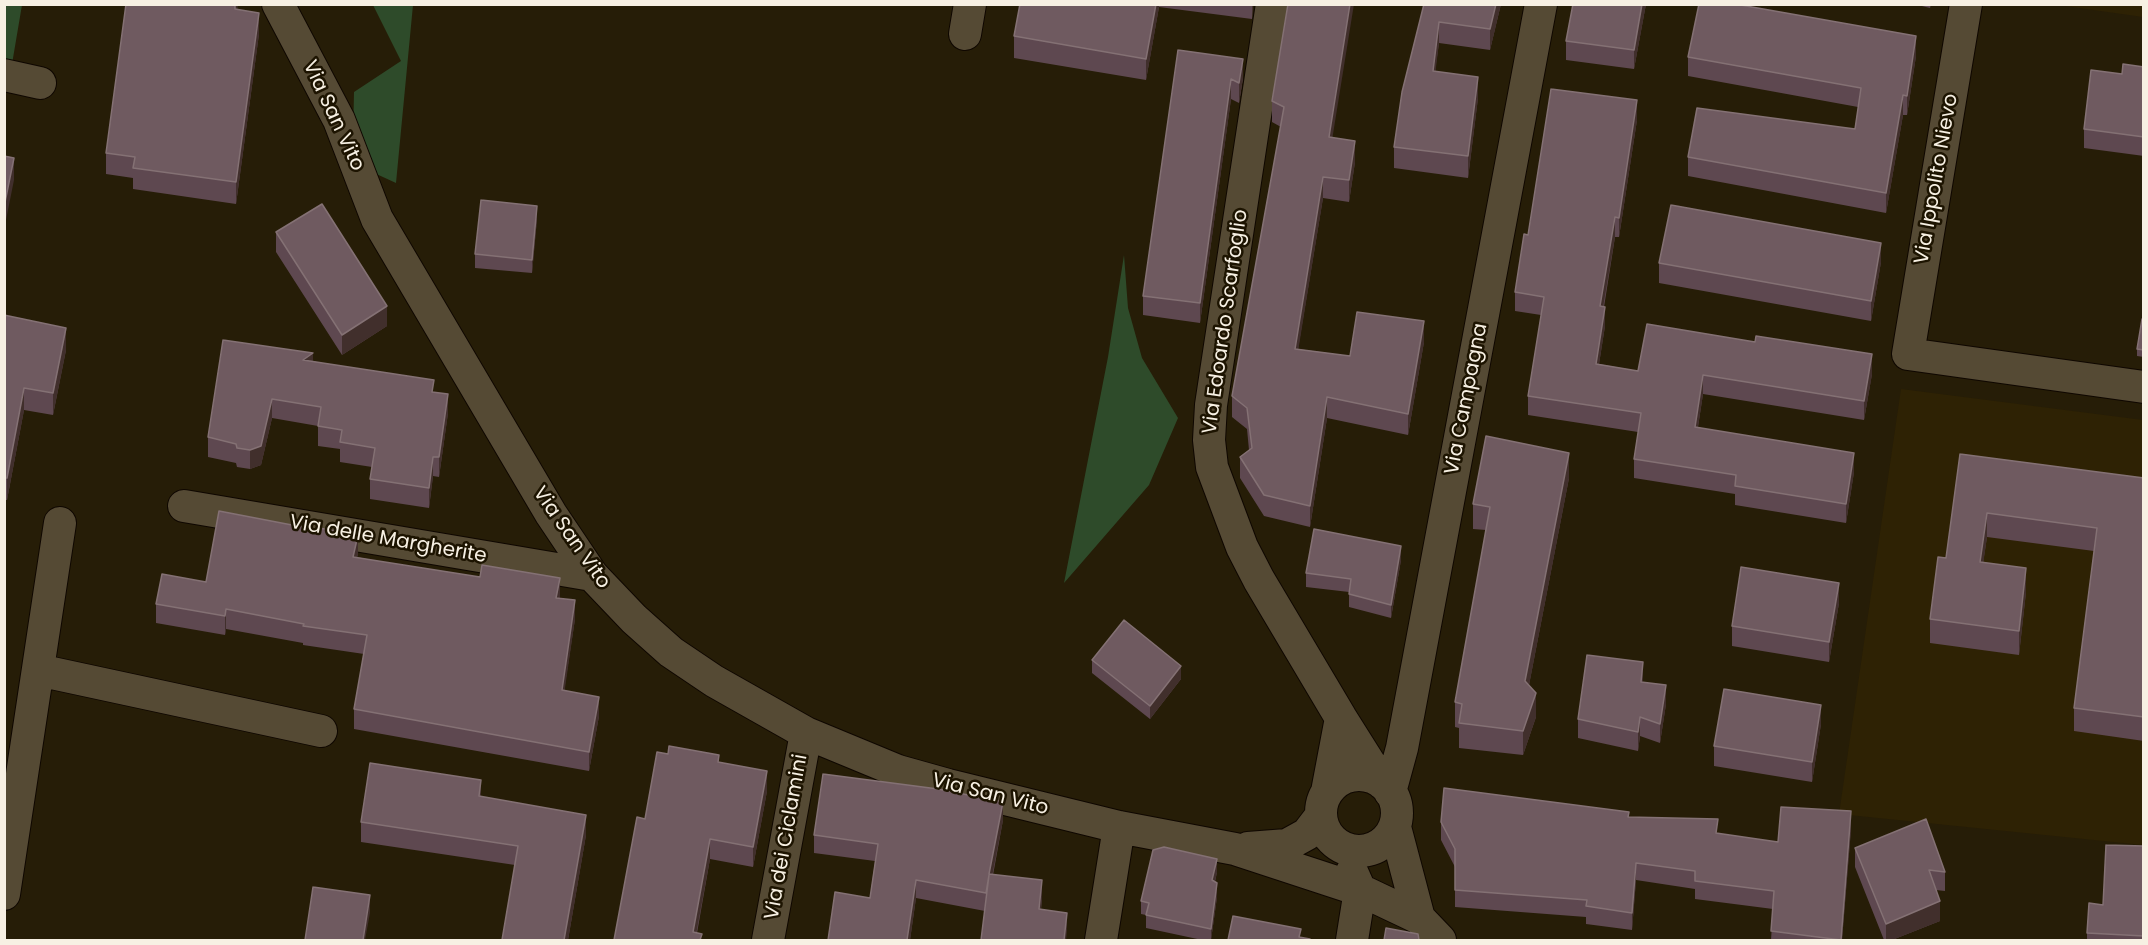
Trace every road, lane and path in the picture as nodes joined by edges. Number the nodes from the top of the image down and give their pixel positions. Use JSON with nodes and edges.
{"nodes":[{"id":1,"x":278,"y":4,"type":"edge"},
{"id":2,"x":1272,"y":4,"type":"edge"},
{"id":3,"x":1541,"y":4,"type":"edge"},
{"id":4,"x":1966,"y":4,"type":"edge"},
{"id":5,"x":4,"y":75,"type":"edge"},
{"id":6,"x":40,"y":83,"type":"dead end"},
{"id":7,"x":2144,"y":387,"type":"edge"},
{"id":8,"x":184,"y":506,"type":"dead end"},
{"id":9,"x":60,"y":523,"type":"dead end"},
{"id":10,"x":592,"y":575,"type":"junction"},
{"id":11,"x":38,"y":670,"type":"junction"},
{"id":12,"x":1341,"y":718,"type":"junction"},
{"id":13,"x":321,"y":731,"type":"dead end"},
{"id":14,"x":806,"y":733,"type":"junction"},
{"id":15,"x":1386,"y":787,"type":"junction"},
{"id":16,"x":1395,"y":826,"type":"junction"},
{"id":17,"x":1119,"y":827,"type":"junction"},
{"id":18,"x":1338,"y":832,"type":"junction"},
{"id":19,"x":1235,"y":849,"type":"junction"},
{"id":20,"x":1311,"y":874,"type":"junction"},
{"id":21,"x":1360,"y":890,"type":"junction"},
{"id":22,"x":4,"y":894,"type":"edge"},
{"id":23,"x":1419,"y":918,"type":"junction"},
{"id":24,"x":768,"y":940,"type":"edge"},
{"id":25,"x":1101,"y":940,"type":"edge"},
{"id":26,"x":1352,"y":940,"type":"edge"},
{"id":27,"x":1440,"y":940,"type":"edge"}],
"edges":[{"from":1,"to":10,"type":"street","name":"Via San Vito"},
{"from":2,"to":12,"type":"street","name":"Via Edoardo Scarfoglio"},
{"from":3,"to":15,"type":"street","name":"Via Campagna"},
{"from":4,"to":7,"type":"street","name":"Via Ippolito Nievo"},
{"from":5,"to":6,"type":"street"},
{"from":8,"to":10,"type":"street","name":"Via delle Margherite"},
{"from":9,"to":11,"type":"street"},
{"from":10,"to":14,"type":"street","name":"Via San Vito"},
{"from":11,"to":13,"type":"street"},
{"from":11,"to":22,"type":"street"},
{"from":12,"to":15,"type":"street","name":"Via Edoardo Scarfoglio"},
{"from":12,"to":18,"type":"street"},
{"from":14,"to":17,"type":"street","name":"Via San Vito"},
{"from":14,"to":24,"type":"street","name":"Via dei Ciclamini"},
{"from":15,"to":16,"type":"street","name":"Via San Vito"},
{"from":15,"to":18,"type":"street"},
{"from":16,"to":18,"type":"street"},
{"from":16,"to":23,"type":"street","name":"Via San Vito"},
{"from":17,"to":19,"type":"street","name":"Via San Vito"},
{"from":17,"to":25,"type":"street"},
{"from":18,"to":19,"type":"street","name":"Via San Vito"},
{"from":18,"to":20,"type":"street"},
{"from":18,"to":21,"type":"street"},
{"from":19,"to":20,"type":"street","name":"Via San Vito"},
{"from":20,"to":21,"type":"street","name":"Via San Vito"},
{"from":21,"to":23,"type":"street","name":"Via San Vito"},
{"from":21,"to":26,"type":"street"},
{"from":23,"to":27,"type":"street","name":"Via San Vito"}]}
